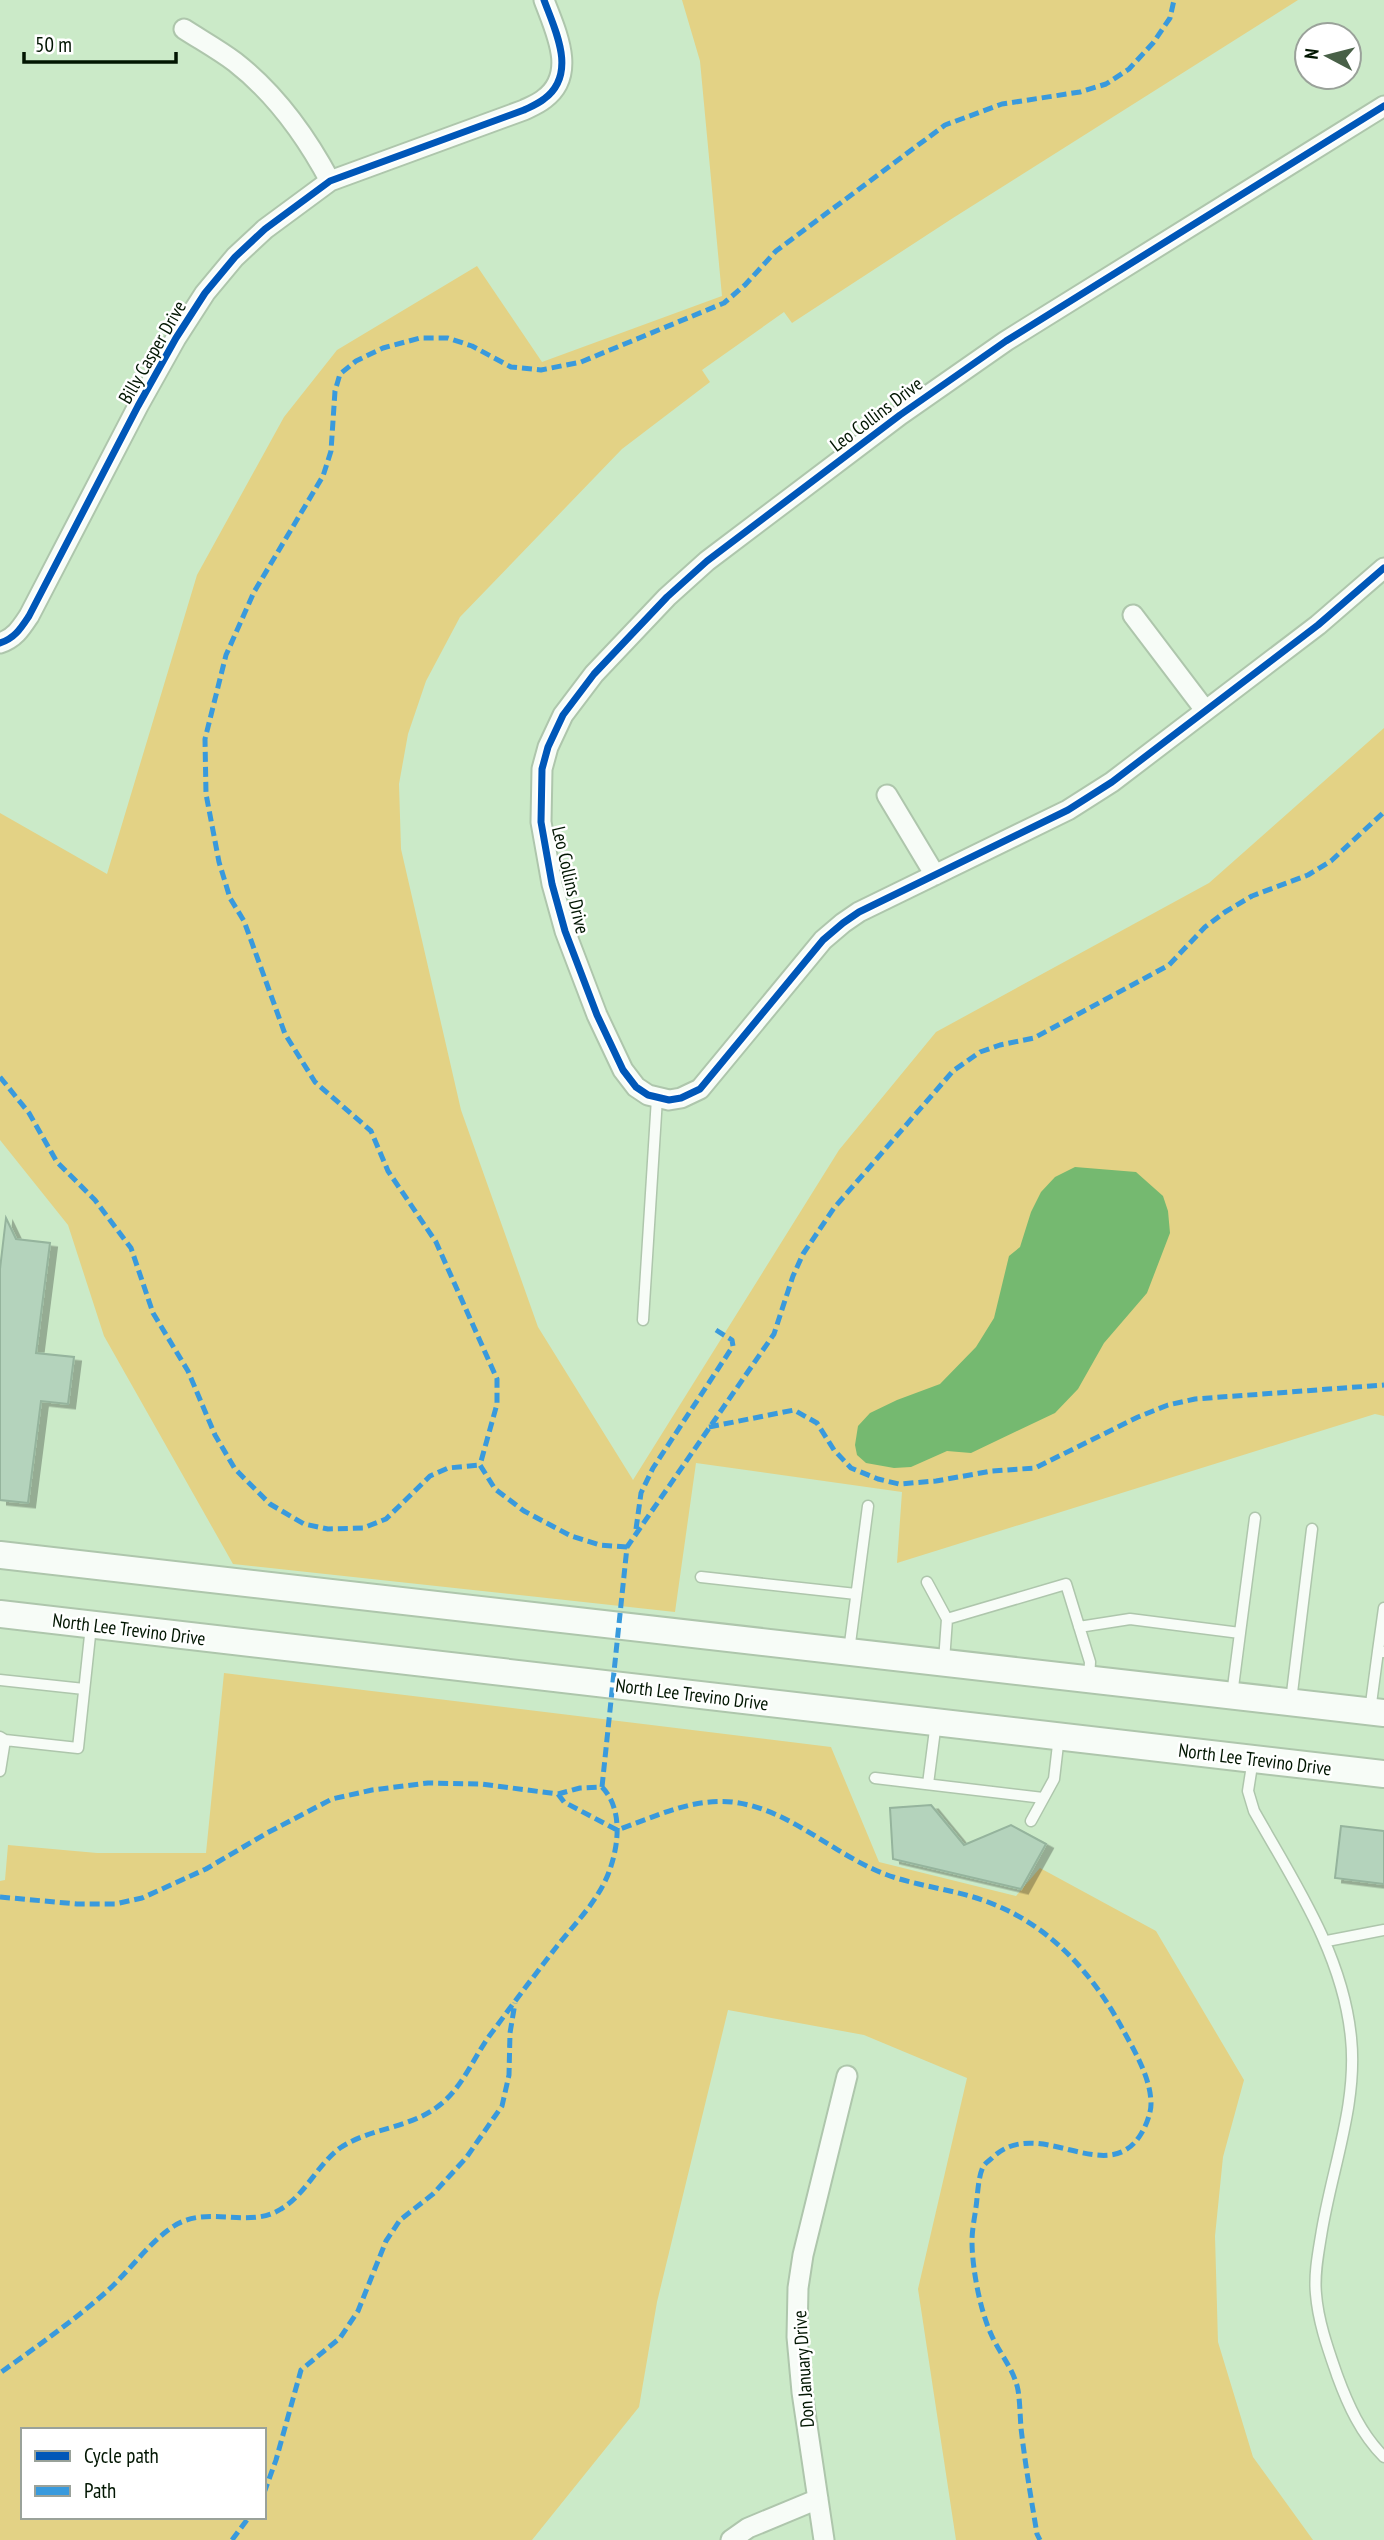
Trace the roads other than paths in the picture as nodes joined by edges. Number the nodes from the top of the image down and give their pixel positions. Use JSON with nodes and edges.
{"nodes":[{"id":1,"x":544,"y":0,"type":"edge"},
{"id":2,"x":184,"y":29,"type":"dead end"},
{"id":3,"x":1384,"y":106,"type":"edge"},
{"id":4,"x":330,"y":181,"type":"junction"},
{"id":5,"x":1384,"y":568,"type":"edge"},
{"id":6,"x":1133,"y":615,"type":"dead end"},
{"id":7,"x":0,"y":643,"type":"edge"},
{"id":8,"x":1205,"y":710,"type":"junction"},
{"id":9,"x":887,"y":795,"type":"dead end"},
{"id":10,"x":935,"y":875,"type":"junction"},
{"id":11,"x":657,"y":1098,"type":"junction"},
{"id":12,"x":643,"y":1320,"type":"dead end"},
{"id":13,"x":867,"y":1506,"type":"dead end"},
{"id":14,"x":1255,"y":1518,"type":"dead end"},
{"id":15,"x":1312,"y":1529,"type":"dead end"},
{"id":16,"x":0,"y":1555,"type":"edge"},
{"id":17,"x":701,"y":1577,"type":"dead end"},
{"id":18,"x":927,"y":1582,"type":"dead end"},
{"id":19,"x":856,"y":1594,"type":"junction"},
{"id":20,"x":1384,"y":1608,"type":"edge"},
{"id":21,"x":0,"y":1614,"type":"edge"},
{"id":22,"x":947,"y":1619,"type":"junction"},
{"id":23,"x":92,"y":1625,"type":"junction"},
{"id":24,"x":1079,"y":1627,"type":"junction"},
{"id":25,"x":1240,"y":1633,"type":"junction"},
{"id":26,"x":1381,"y":1651,"type":"edge"},
{"id":27,"x":849,"y":1652,"type":"junction"},
{"id":28,"x":944,"y":1663,"type":"junction"},
{"id":29,"x":1089,"y":1679,"type":"junction"},
{"id":30,"x":0,"y":1680,"type":"edge"},
{"id":31,"x":84,"y":1689,"type":"junction"},
{"id":32,"x":1232,"y":1695,"type":"junction"},
{"id":33,"x":1291,"y":1702,"type":"junction"},
{"id":34,"x":1377,"y":1712,"type":"edge"},
{"id":35,"x":936,"y":1722,"type":"junction"},
{"id":36,"x":1059,"y":1736,"type":"junction"},
{"id":37,"x":2,"y":1738,"type":"edge"},
{"id":38,"x":1253,"y":1758,"type":"junction"},
{"id":39,"x":0,"y":1771,"type":"edge"},
{"id":40,"x":1384,"y":1774,"type":"edge"},
{"id":41,"x":875,"y":1778,"type":"dead end"},
{"id":42,"x":928,"y":1784,"type":"junction"},
{"id":43,"x":1043,"y":1798,"type":"junction"},
{"id":44,"x":1031,"y":1821,"type":"dead end"},
{"id":45,"x":1384,"y":1930,"type":"edge"},
{"id":46,"x":1326,"y":1941,"type":"junction"},
{"id":47,"x":847,"y":2076,"type":"dead end"},
{"id":48,"x":1384,"y":2457,"type":"edge"},
{"id":49,"x":818,"y":2499,"type":"junction"},
{"id":50,"x":731,"y":2540,"type":"edge"},
{"id":51,"x":824,"y":2540,"type":"edge"}],
"edges":[{"from":1,"to":4,"type":"street","name":"Billy Casper Drive"},
{"from":2,"to":4,"type":"street"},
{"from":3,"to":11,"type":"street","name":"Leo Collins Drive"},
{"from":4,"to":7,"type":"street","name":"Billy Casper Drive"},
{"from":5,"to":8,"type":"street"},
{"from":6,"to":8,"type":"street"},
{"from":8,"to":10,"type":"street"},
{"from":9,"to":10,"type":"street"},
{"from":10,"to":11,"type":"street"},
{"from":11,"to":12,"type":"lane"},
{"from":13,"to":19,"type":"lane"},
{"from":14,"to":25,"type":"lane"},
{"from":15,"to":33,"type":"lane"},
{"from":16,"to":27,"type":"main road"},
{"from":17,"to":19,"type":"lane"},
{"from":18,"to":22,"type":"lane"},
{"from":19,"to":27,"type":"lane"},
{"from":20,"to":26,"type":"lane"},
{"from":21,"to":23,"type":"main road","name":"North Lee Trevino Drive"},
{"from":22,"to":24,"type":"lane"},
{"from":22,"to":28,"type":"lane"},
{"from":23,"to":31,"type":"lane"},
{"from":23,"to":35,"type":"main road","name":"North Lee Trevino Drive"},
{"from":24,"to":25,"type":"lane"},
{"from":24,"to":29,"type":"lane"},
{"from":25,"to":32,"type":"lane"},
{"from":26,"to":34,"type":"lane"},
{"from":27,"to":28,"type":"main road"},
{"from":28,"to":29,"type":"main road"},
{"from":29,"to":32,"type":"main road"},
{"from":30,"to":31,"type":"lane"},
{"from":31,"to":37,"type":"lane"},
{"from":32,"to":33,"type":"main road"},
{"from":33,"to":34,"type":"main road"},
{"from":35,"to":36,"type":"main road","name":"North Lee Trevino Drive"},
{"from":35,"to":42,"type":"lane"},
{"from":36,"to":38,"type":"main road","name":"North Lee Trevino Drive"},
{"from":36,"to":43,"type":"lane"},
{"from":37,"to":39,"type":"lane"},
{"from":38,"to":40,"type":"main road","name":"North Lee Trevino Drive"},
{"from":38,"to":46,"type":"lane"},
{"from":41,"to":42,"type":"lane"},
{"from":42,"to":43,"type":"lane"},
{"from":43,"to":44,"type":"lane"},
{"from":45,"to":46,"type":"lane"},
{"from":46,"to":48,"type":"lane"},
{"from":47,"to":49,"type":"street","name":"Don January Drive"},
{"from":49,"to":50,"type":"street"},
{"from":49,"to":51,"type":"street","name":"Don January Drive"}]}
